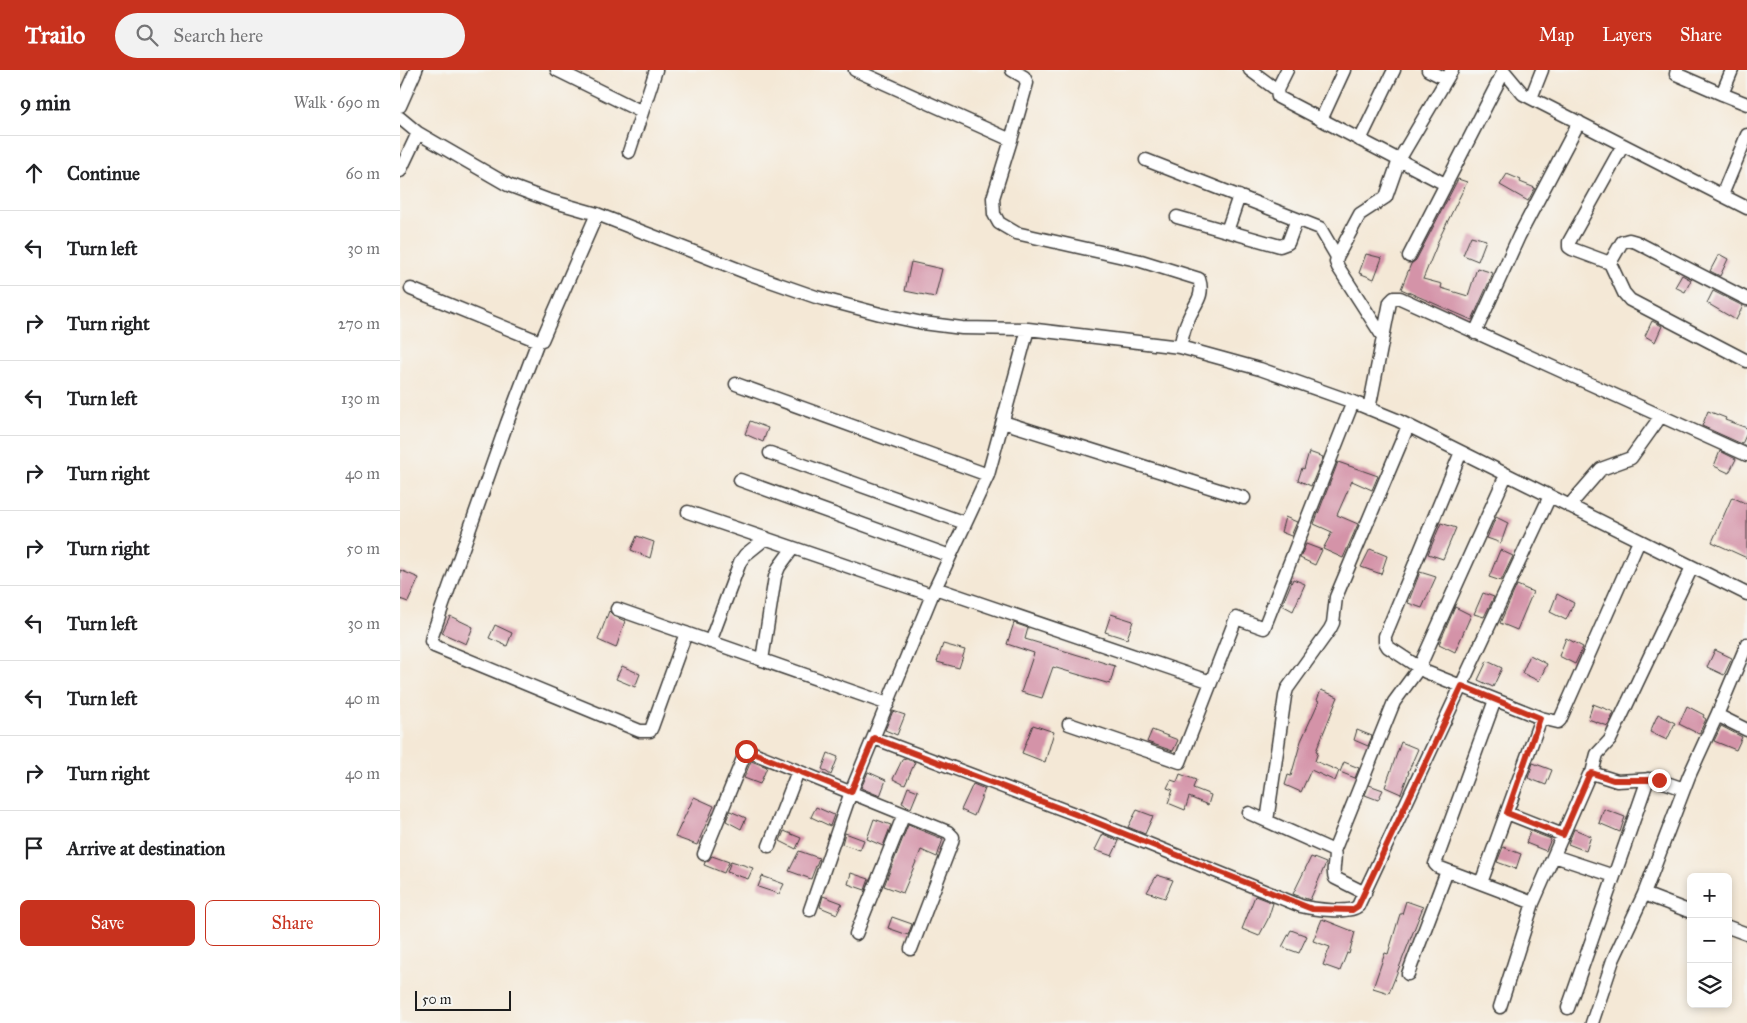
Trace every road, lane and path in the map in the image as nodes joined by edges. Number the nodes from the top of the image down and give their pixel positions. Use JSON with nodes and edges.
{"nodes":[{"id":1,"x":416,"y":70,"type":"edge"},
{"id":2,"x":557,"y":70,"type":"edge"},
{"id":3,"x":656,"y":70,"type":"edge"},
{"id":4,"x":854,"y":70,"type":"edge"},
{"id":5,"x":1012,"y":70,"type":"edge"},
{"id":6,"x":1250,"y":70,"type":"edge"},
{"id":7,"x":1287,"y":70,"type":"edge"},
{"id":8,"x":1344,"y":70,"type":"edge"},
{"id":9,"x":1394,"y":70,"type":"edge"},
{"id":10,"x":1428,"y":70,"type":"edge"},
{"id":11,"x":1503,"y":70,"type":"edge"},
{"id":12,"x":1542,"y":70,"type":"edge"},
{"id":13,"x":1678,"y":70,"type":"edge"},
{"id":14,"x":1732,"y":70,"type":"edge"},
{"id":15,"x":1449,"y":75,"type":"edge"},
{"id":16,"x":1277,"y":90,"type":"junction"},
{"id":17,"x":1722,"y":94,"type":"junction"},
{"id":18,"x":1530,"y":98,"type":"junction"},
{"id":19,"x":1747,"y":104,"type":"edge"},
{"id":20,"x":400,"y":106,"type":"edge"},
{"id":21,"x":642,"y":112,"type":"junction"},
{"id":22,"x":400,"y":118,"type":"edge"},
{"id":23,"x":1321,"y":120,"type":"junction"},
{"id":24,"x":1579,"y":122,"type":"junction"},
{"id":25,"x":418,"y":133,"type":"junction"},
{"id":26,"x":1747,"y":135,"type":"edge"},
{"id":27,"x":1011,"y":140,"type":"junction"},
{"id":28,"x":1360,"y":140,"type":"junction"},
{"id":29,"x":1623,"y":145,"type":"junction"},
{"id":30,"x":629,"y":152,"type":"dead end"},
{"id":31,"x":1146,"y":160,"type":"dead end"},
{"id":32,"x":1399,"y":160,"type":"junction"},
{"id":33,"x":400,"y":171,"type":"edge"},
{"id":34,"x":1446,"y":184,"type":"junction"},
{"id":35,"x":1722,"y":195,"type":"junction"},
{"id":36,"x":1239,"y":196,"type":"junction"},
{"id":37,"x":1747,"y":208,"type":"edge"},
{"id":38,"x":597,"y":214,"type":"junction"},
{"id":39,"x":1177,"y":217,"type":"dead end"},
{"id":40,"x":1297,"y":219,"type":"junction"},
{"id":41,"x":1227,"y":231,"type":"junction"},
{"id":42,"x":1408,"y":256,"type":"dead end"},
{"id":43,"x":1337,"y":257,"type":"junction"},
{"id":44,"x":1610,"y":263,"type":"junction"},
{"id":45,"x":411,"y":289,"type":"dead end"},
{"id":46,"x":1747,"y":299,"type":"edge"},
{"id":47,"x":1028,"y":330,"type":"junction"},
{"id":48,"x":1475,"y":333,"type":"junction"},
{"id":49,"x":1383,"y":337,"type":"junction"},
{"id":50,"x":538,"y":341,"type":"junction"},
{"id":51,"x":1180,"y":347,"type":"junction"},
{"id":52,"x":1747,"y":361,"type":"edge"},
{"id":53,"x":736,"y":384,"type":"dead end"},
{"id":54,"x":1353,"y":402,"type":"junction"},
{"id":55,"x":1369,"y":409,"type":"junction"},
{"id":56,"x":1661,"y":416,"type":"junction"},
{"id":57,"x":1003,"y":422,"type":"junction"},
{"id":58,"x":1408,"y":426,"type":"junction"},
{"id":59,"x":1461,"y":452,"type":"junction"},
{"id":60,"x":770,"y":453,"type":"dead end"},
{"id":61,"x":1747,"y":455,"type":"edge"},
{"id":62,"x":988,"y":475,"type":"junction"},
{"id":63,"x":1506,"y":475,"type":"junction"},
{"id":64,"x":740,"y":480,"type":"dead end"},
{"id":65,"x":1550,"y":496,"type":"junction"},
{"id":66,"x":1244,"y":498,"type":"dead end"},
{"id":67,"x":1569,"y":506,"type":"junction"},
{"id":68,"x":688,"y":512,"type":"dead end"},
{"id":69,"x":965,"y":522,"type":"junction"},
{"id":70,"x":766,"y":538,"type":"junction"},
{"id":71,"x":1639,"y":541,"type":"junction"},
{"id":72,"x":793,"y":548,"type":"junction"},
{"id":73,"x":950,"y":556,"type":"junction"},
{"id":74,"x":1692,"y":567,"type":"junction"},
{"id":75,"x":934,"y":592,"type":"junction"},
{"id":76,"x":1747,"y":594,"type":"edge"},
{"id":77,"x":617,"y":609,"type":"dead end"},
{"id":78,"x":686,"y":633,"type":"junction"},
{"id":79,"x":710,"y":642,"type":"junction"},
{"id":80,"x":1747,"y":644,"type":"edge"},
{"id":81,"x":762,"y":660,"type":"junction"},
{"id":82,"x":1419,"y":668,"type":"junction"},
{"id":83,"x":1211,"y":682,"type":"junction"},
{"id":84,"x":1462,"y":686,"type":"junction"},
{"id":85,"x":1495,"y":700,"type":"junction"},
{"id":86,"x":888,"y":704,"type":"junction"},
{"id":87,"x":1717,"y":716,"type":"junction"},
{"id":88,"x":1540,"y":718,"type":"junction"},
{"id":89,"x":1069,"y":724,"type":"dead end"},
{"id":90,"x":1747,"y":730,"type":"edge"},
{"id":91,"x":874,"y":738,"type":"junction"},
{"id":92,"x":798,"y":771,"type":"junction"},
{"id":93,"x":1592,"y":773,"type":"junction"},
{"id":94,"x":1648,"y":779,"type":"junction"},
{"id":95,"x":1684,"y":789,"type":"junction"},
{"id":96,"x":851,"y":792,"type":"junction"},
{"id":97,"x":1249,"y":813,"type":"dead end"},
{"id":98,"x":1507,"y":813,"type":"junction"},
{"id":99,"x":904,"y":814,"type":"junction"},
{"id":100,"x":1267,"y":821,"type":"junction"},
{"id":101,"x":1563,"y":835,"type":"junction"},
{"id":102,"x":769,"y":846,"type":"dead end"},
{"id":103,"x":1334,"y":851,"type":"junction"},
{"id":104,"x":704,"y":854,"type":"dead end"},
{"id":105,"x":1554,"y":856,"type":"junction"},
{"id":106,"x":1447,"y":871,"type":"junction"},
{"id":107,"x":1614,"y":876,"type":"junction"},
{"id":108,"x":1482,"y":883,"type":"junction"},
{"id":109,"x":1365,"y":892,"type":"junction"},
{"id":110,"x":1644,"y":894,"type":"junction"},
{"id":111,"x":1533,"y":903,"type":"junction"},
{"id":112,"x":810,"y":910,"type":"dead end"},
{"id":113,"x":1687,"y":910,"type":"edge"},
{"id":114,"x":1732,"y":928,"type":"edge"},
{"id":115,"x":856,"y":934,"type":"dead end"},
{"id":116,"x":1747,"y":934,"type":"edge"},
{"id":117,"x":912,"y":949,"type":"dead end"},
{"id":118,"x":1408,"y":974,"type":"dead end"},
{"id":119,"x":1500,"y":1007,"type":"dead end"},
{"id":120,"x":1568,"y":1008,"type":"dead end"},
{"id":121,"x":1592,"y":1023,"type":"edge"}],
"edges":[{"from":1,"to":20,"type":"street"},
{"from":2,"to":21,"type":"street"},
{"from":3,"to":21,"type":"street"},
{"from":4,"to":27,"type":"street"},
{"from":5,"to":27,"type":"street"},
{"from":6,"to":16,"type":"street"},
{"from":7,"to":16,"type":"street"},
{"from":8,"to":23,"type":"street"},
{"from":9,"to":28,"type":"street"},
{"from":10,"to":15,"type":"street"},
{"from":11,"to":18,"type":"street"},
{"from":11,"to":34,"type":"street"},
{"from":12,"to":18,"type":"street"},
{"from":13,"to":17,"type":"street"},
{"from":14,"to":17,"type":"street"},
{"from":15,"to":32,"type":"street"},
{"from":16,"to":23,"type":"street"},
{"from":17,"to":19,"type":"street"},
{"from":18,"to":24,"type":"street"},
{"from":21,"to":30,"type":"street"},
{"from":22,"to":25,"type":"street"},
{"from":23,"to":28,"type":"street"},
{"from":24,"to":29,"type":"street"},
{"from":24,"to":48,"type":"street"},
{"from":25,"to":33,"type":"street"},
{"from":25,"to":38,"type":"street"},
{"from":26,"to":35,"type":"street"},
{"from":27,"to":51,"type":"street"},
{"from":28,"to":32,"type":"street"},
{"from":29,"to":35,"type":"street"},
{"from":29,"to":44,"type":"street"},
{"from":31,"to":36,"type":"street"},
{"from":32,"to":34,"type":"street"},
{"from":32,"to":43,"type":"street"},
{"from":34,"to":42,"type":"street"},
{"from":35,"to":37,"type":"street"},
{"from":36,"to":40,"type":"street"},
{"from":36,"to":41,"type":"street"},
{"from":38,"to":47,"type":"street"},
{"from":38,"to":50,"type":"street"},
{"from":39,"to":41,"type":"street"},
{"from":40,"to":41,"type":"street"},
{"from":40,"to":43,"type":"street"},
{"from":43,"to":49,"type":"street"},
{"from":44,"to":46,"type":"street"},
{"from":44,"to":52,"type":"street"},
{"from":45,"to":50,"type":"street"},
{"from":47,"to":51,"type":"street"},
{"from":47,"to":57,"type":"street"},
{"from":48,"to":49,"type":"street"},
{"from":48,"to":56,"type":"street"},
{"from":49,"to":55,"type":"street"},
{"from":50,"to":78,"type":"street"},
{"from":51,"to":54,"type":"street"},
{"from":53,"to":62,"type":"street"},
{"from":54,"to":55,"type":"street"},
{"from":54,"to":83,"type":"street"},
{"from":55,"to":58,"type":"street"},
{"from":56,"to":61,"type":"street"},
{"from":56,"to":67,"type":"street"},
{"from":57,"to":62,"type":"street"},
{"from":57,"to":66,"type":"street"},
{"from":58,"to":59,"type":"street"},
{"from":58,"to":100,"type":"street"},
{"from":59,"to":63,"type":"street"},
{"from":59,"to":82,"type":"street"},
{"from":60,"to":69,"type":"street"},
{"from":62,"to":69,"type":"street"},
{"from":63,"to":65,"type":"street"},
{"from":63,"to":82,"type":"street"},
{"from":64,"to":73,"type":"street"},
{"from":65,"to":67,"type":"street"},
{"from":65,"to":84,"type":"street"},
{"from":67,"to":71,"type":"street"},
{"from":68,"to":70,"type":"street"},
{"from":69,"to":73,"type":"street"},
{"from":70,"to":72,"type":"street"},
{"from":70,"to":79,"type":"street"},
{"from":71,"to":74,"type":"street"},
{"from":71,"to":88,"type":"street"},
{"from":72,"to":75,"type":"street"},
{"from":72,"to":81,"type":"street"},
{"from":73,"to":75,"type":"street"},
{"from":74,"to":76,"type":"street"},
{"from":74,"to":93,"type":"street"},
{"from":75,"to":83,"type":"street"},
{"from":75,"to":86,"type":"street"},
{"from":77,"to":78,"type":"street"},
{"from":78,"to":79,"type":"street"},
{"from":79,"to":81,"type":"street"},
{"from":80,"to":87,"type":"street"},
{"from":81,"to":86,"type":"street"},
{"from":82,"to":84,"type":"street"},
{"from":82,"to":103,"type":"street"},
{"from":83,"to":89,"type":"street"},
{"from":84,"to":85,"type":"street"},
{"from":84,"to":109,"type":"street"},
{"from":85,"to":88,"type":"street"},
{"from":85,"to":106,"type":"street"},
{"from":86,"to":91,"type":"street"},
{"from":87,"to":90,"type":"street"},
{"from":87,"to":95,"type":"street"},
{"from":88,"to":98,"type":"street"},
{"from":91,"to":96,"type":"street"},
{"from":91,"to":109,"type":"street"},
{"from":92,"to":96,"type":"street"},
{"from":92,"to":102,"type":"street"},
{"from":92,"to":104,"type":"street"},
{"from":93,"to":94,"type":"street"},
{"from":93,"to":101,"type":"street"},
{"from":94,"to":95,"type":"street"},
{"from":94,"to":107,"type":"street"},
{"from":95,"to":110,"type":"street"},
{"from":96,"to":99,"type":"street"},
{"from":96,"to":112,"type":"street"},
{"from":97,"to":100,"type":"street"},
{"from":98,"to":101,"type":"street"},
{"from":98,"to":108,"type":"street"},
{"from":99,"to":115,"type":"street"},
{"from":99,"to":117,"type":"street"},
{"from":100,"to":103,"type":"street"},
{"from":101,"to":105,"type":"street"},
{"from":103,"to":109,"type":"street"},
{"from":105,"to":107,"type":"street"},
{"from":105,"to":111,"type":"street"},
{"from":106,"to":108,"type":"street"},
{"from":106,"to":118,"type":"street"},
{"from":107,"to":120,"type":"street"},
{"from":108,"to":111,"type":"street"},
{"from":110,"to":113,"type":"street"},
{"from":110,"to":121,"type":"street"},
{"from":111,"to":119,"type":"street"},
{"from":114,"to":116,"type":"street"}]}
